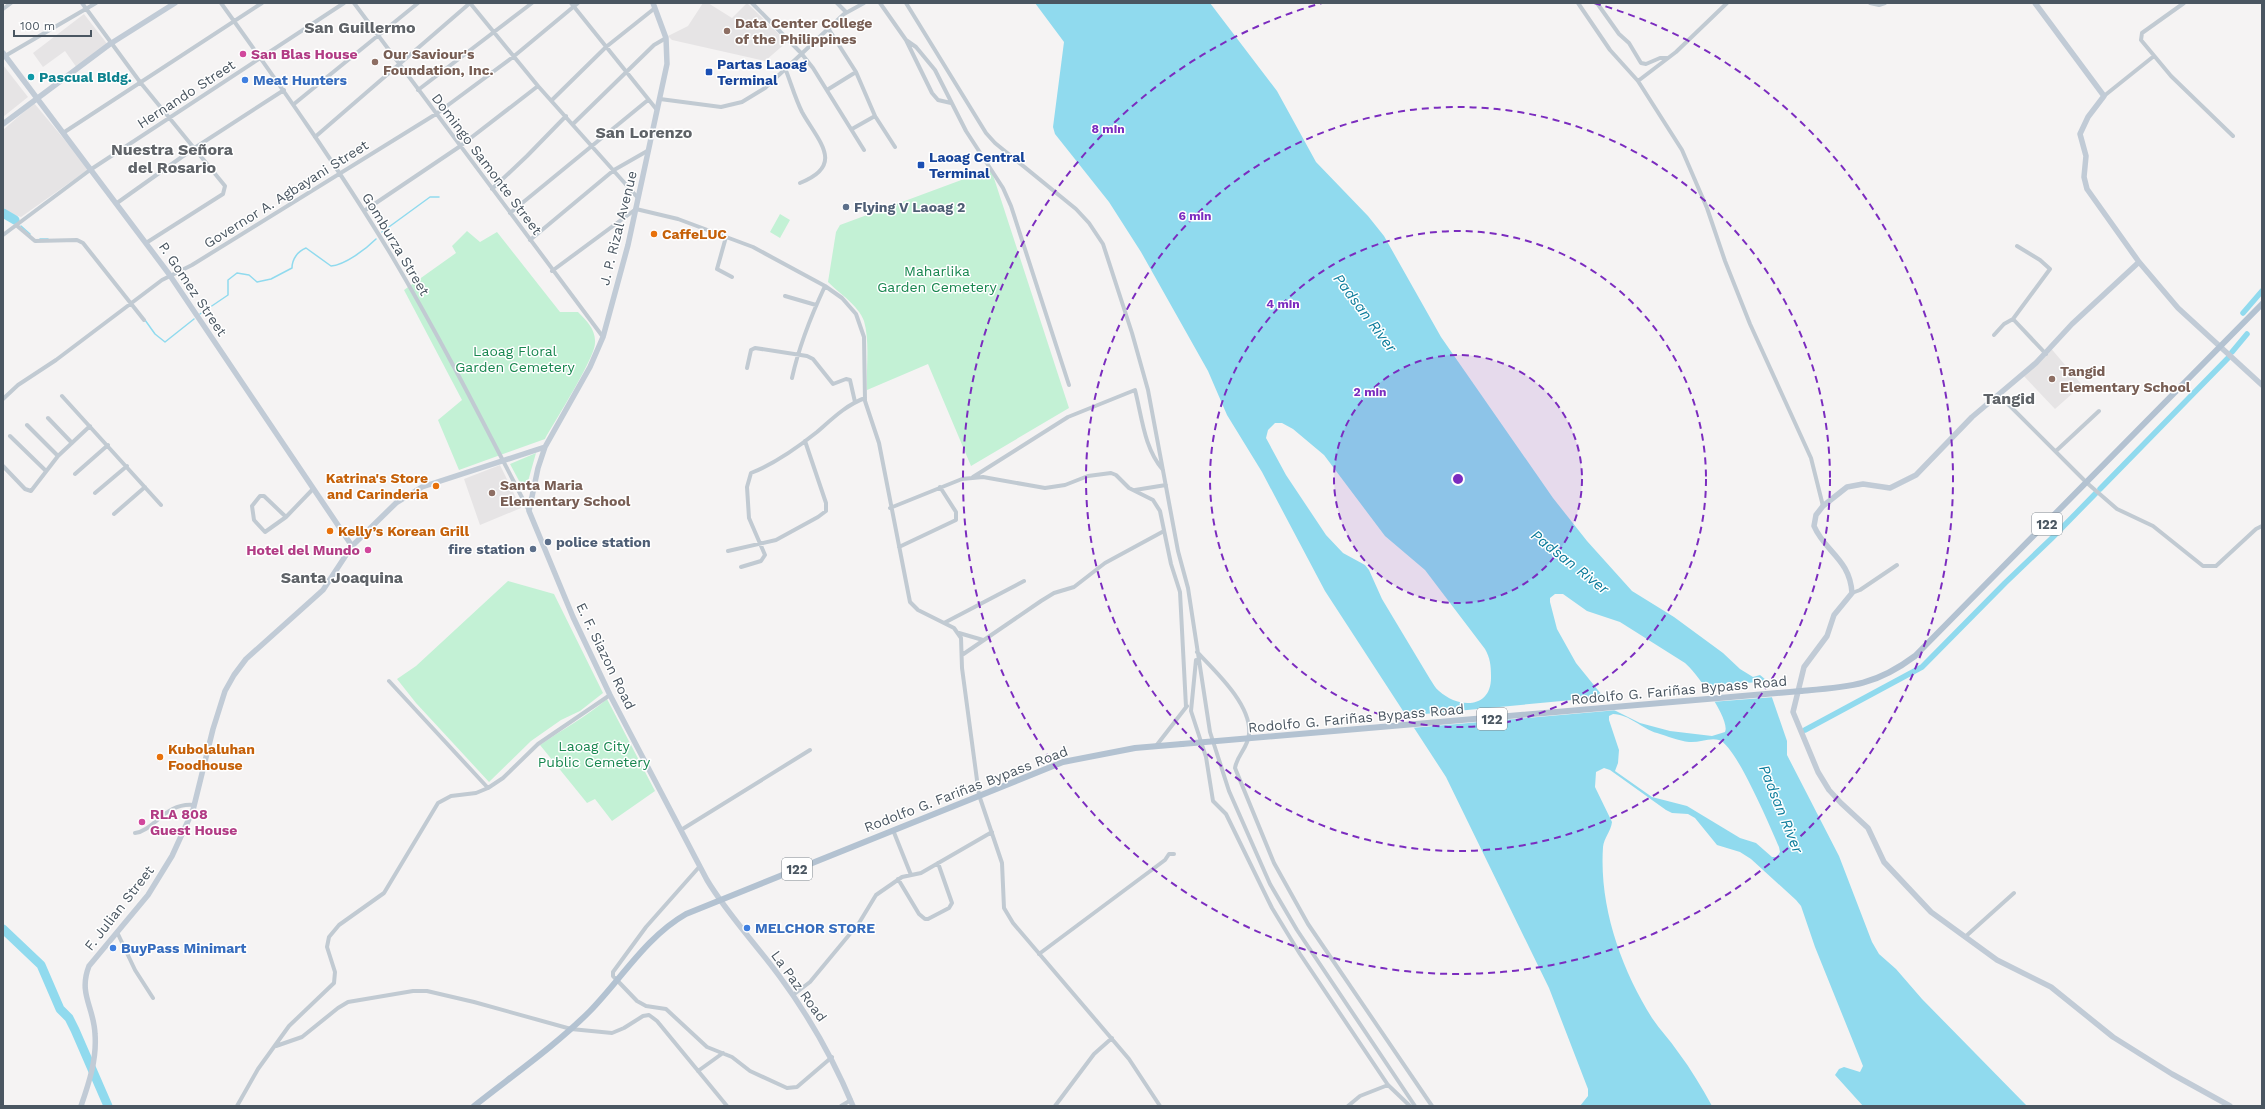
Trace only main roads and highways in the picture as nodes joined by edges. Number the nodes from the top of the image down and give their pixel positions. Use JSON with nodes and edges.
{"nodes":[{"id":1,"x":2262,"y":304,"type":"edge"},
{"id":2,"x":474,"y":1106,"type":"edge"}],
"edges":[{"from":1,"to":2,"type":"main road","name":"Rodolfo G. Fariñas Bypass Road","number":"122","bridge":true}]}
